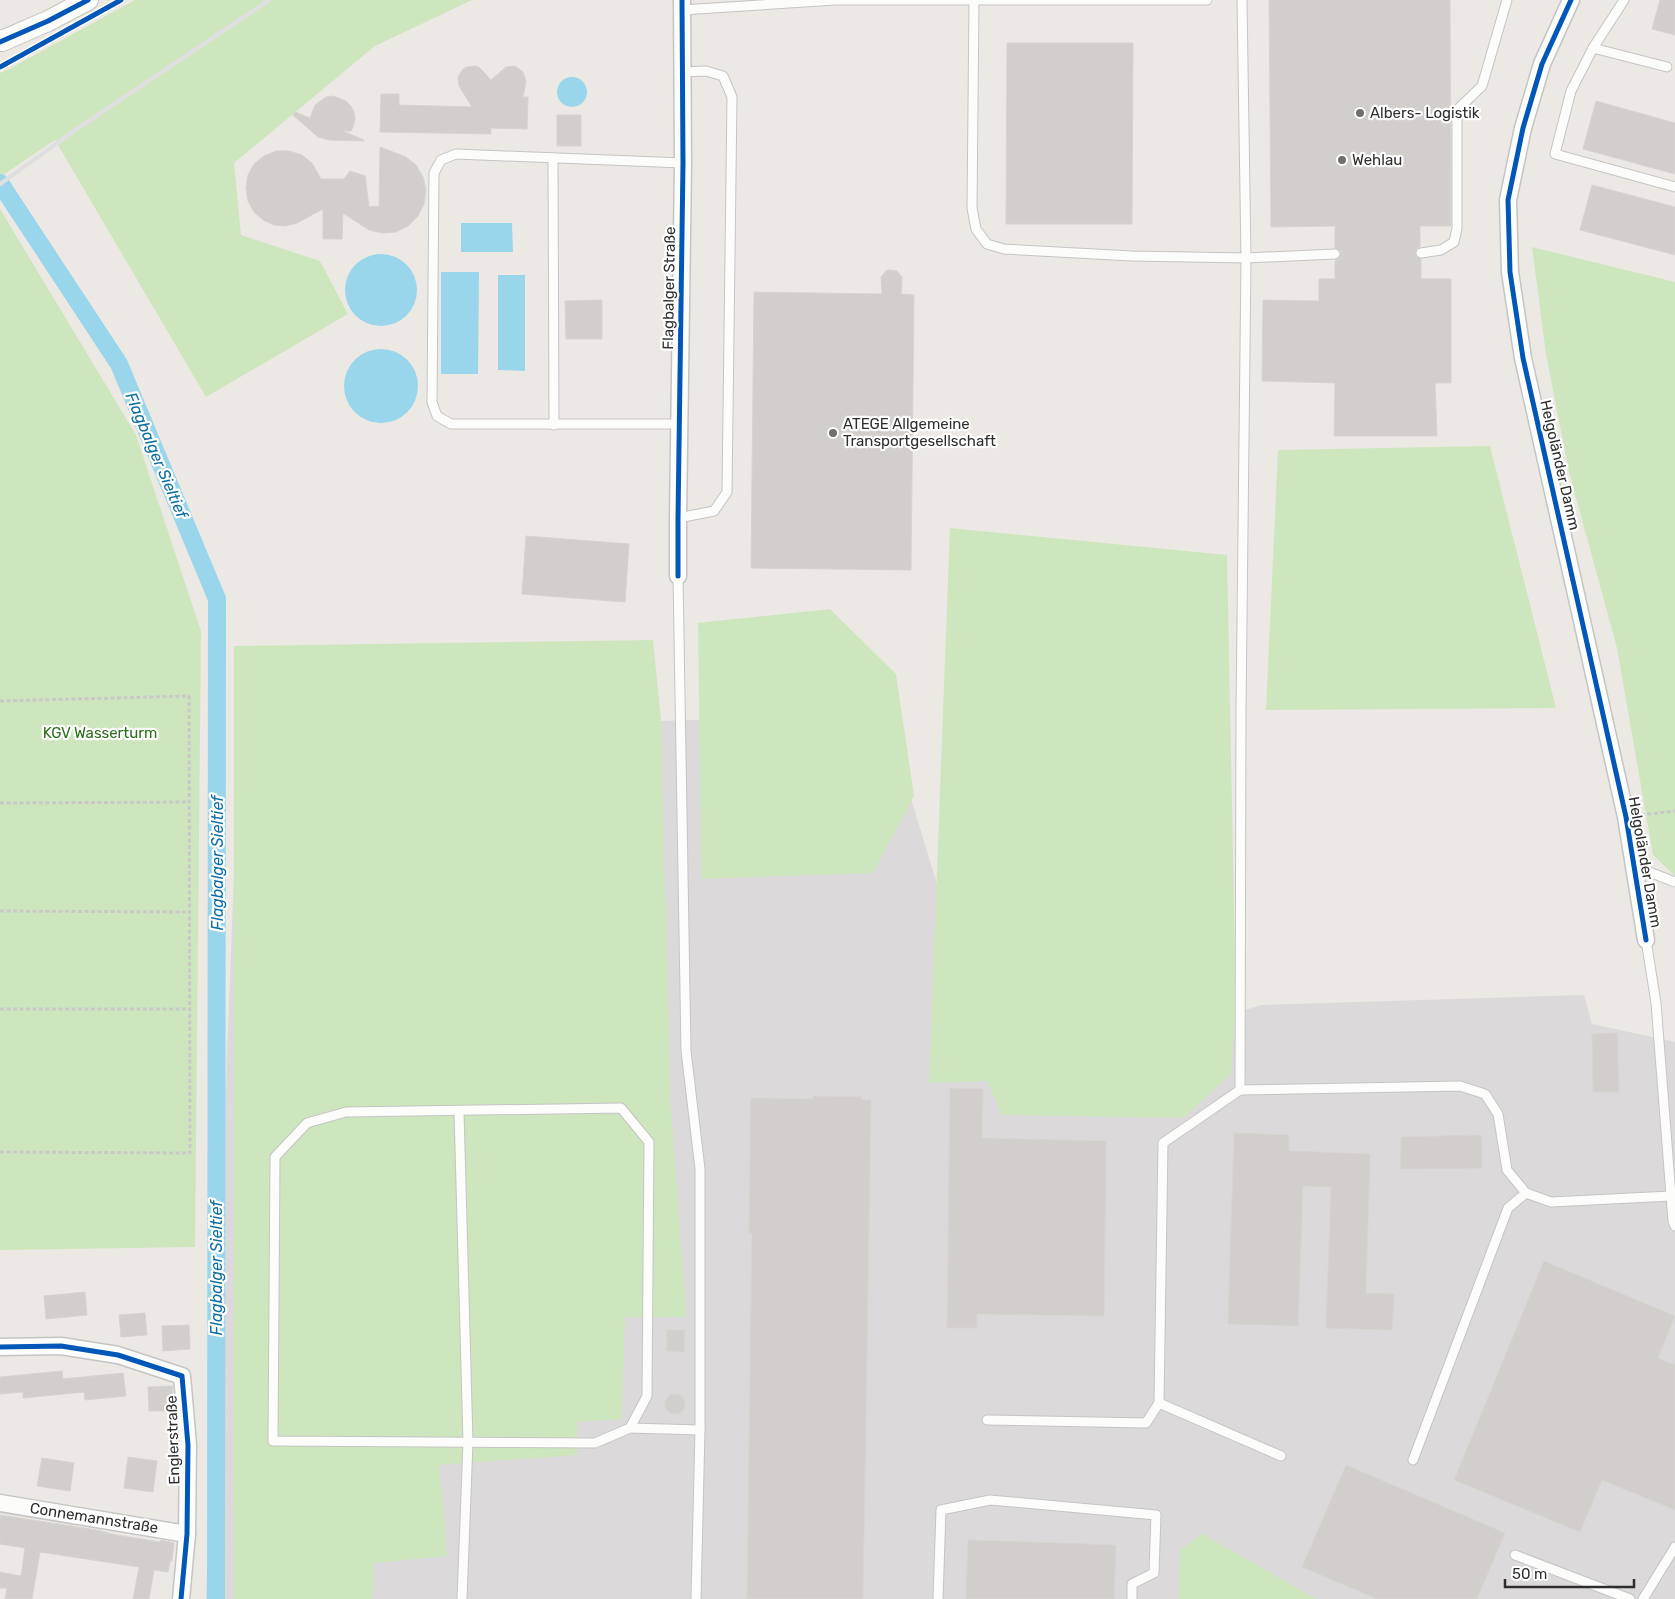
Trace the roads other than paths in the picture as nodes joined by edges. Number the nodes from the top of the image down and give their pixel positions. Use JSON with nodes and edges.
{"nodes":[{"id":1,"x":88,"y":0,"type":"edge"},
{"id":2,"x":1207,"y":0,"type":"edge"},
{"id":3,"x":1242,"y":0,"type":"edge"},
{"id":4,"x":1507,"y":0,"type":"edge"},
{"id":5,"x":1570,"y":0,"type":"edge"},
{"id":6,"x":1624,"y":0,"type":"edge"},
{"id":7,"x":974,"y":1,"type":"junction"},
{"id":8,"x":682,"y":5,"type":"edge"},
{"id":9,"x":1,"y":41,"type":"edge"},
{"id":10,"x":1594,"y":48,"type":"junction"},
{"id":11,"x":1666,"y":67,"type":"dead end"},
{"id":12,"x":682,"y":72,"type":"junction"},
{"id":13,"x":553,"y":158,"type":"junction"},
{"id":14,"x":683,"y":163,"type":"junction"},
{"id":15,"x":1675,"y":187,"type":"edge"},
{"id":16,"x":1420,"y":253,"type":"dead end"},
{"id":17,"x":1335,"y":254,"type":"dead end"},
{"id":18,"x":1246,"y":258,"type":"junction"},
{"id":19,"x":680,"y":424,"type":"junction"},
{"id":20,"x":554,"y":425,"type":"junction"},
{"id":21,"x":678,"y":518,"type":"junction"},
{"id":22,"x":678,"y":576,"type":"joint"},
{"id":23,"x":1634,"y":866,"type":"junction"},
{"id":24,"x":1675,"y":882,"type":"edge"},
{"id":25,"x":1646,"y":940,"type":"joint"},
{"id":26,"x":1240,"y":1090,"type":"junction"},
{"id":27,"x":459,"y":1111,"type":"junction"},
{"id":28,"x":1526,"y":1193,"type":"junction"},
{"id":29,"x":1671,"y":1196,"type":"junction"},
{"id":30,"x":1675,"y":1226,"type":"edge"},
{"id":31,"x":0,"y":1347,"type":"edge"},
{"id":32,"x":1158,"y":1402,"type":"junction"},
{"id":33,"x":986,"y":1420,"type":"dead end"},
{"id":34,"x":630,"y":1428,"type":"junction"},
{"id":35,"x":700,"y":1430,"type":"junction"},
{"id":36,"x":468,"y":1442,"type":"junction"},
{"id":37,"x":1281,"y":1456,"type":"dead end"},
{"id":38,"x":1413,"y":1460,"type":"dead end"},
{"id":39,"x":0,"y":1503,"type":"edge"},
{"id":40,"x":187,"y":1534,"type":"junction"},
{"id":41,"x":1675,"y":1547,"type":"edge"},
{"id":42,"x":1515,"y":1555,"type":"dead end"},
{"id":43,"x":182,"y":1599,"type":"edge"},
{"id":44,"x":462,"y":1599,"type":"edge"},
{"id":45,"x":696,"y":1599,"type":"edge"},
{"id":46,"x":938,"y":1599,"type":"edge"},
{"id":47,"x":1132,"y":1599,"type":"edge"},
{"id":48,"x":1630,"y":1599,"type":"edge"},
{"id":49,"x":1643,"y":1599,"type":"edge"}],
"edges":[{"from":1,"to":9,"type":"street"},
{"from":2,"to":7,"type":"lane"},
{"from":3,"to":18,"type":"lane"},
{"from":4,"to":16,"type":"lane"},
{"from":5,"to":23,"type":"street","name":"Helgoländer Damm"},
{"from":6,"to":10,"type":"lane"},
{"from":7,"to":8,"type":"lane"},
{"from":7,"to":18,"type":"lane"},
{"from":8,"to":12,"type":"street","name":"Flagbalger Straße"},
{"from":10,"to":11,"type":"lane"},
{"from":10,"to":15,"type":"lane"},
{"from":12,"to":14,"type":"street","name":"Flagbalger Straße"},
{"from":12,"to":21,"type":"lane"},
{"from":13,"to":14,"type":"lane"},
{"from":13,"to":20,"type":"lane"},
{"from":13,"to":20,"type":"lane"},
{"from":14,"to":19,"type":"street","name":"Flagbalger Straße"},
{"from":17,"to":18,"type":"lane"},
{"from":18,"to":26,"type":"lane"},
{"from":19,"to":20,"type":"lane"},
{"from":19,"to":21,"type":"street","name":"Flagbalger Straße"},
{"from":21,"to":22,"type":"street","name":"Flagbalger Straße"},
{"from":22,"to":35,"type":"lane"},
{"from":23,"to":24,"type":"lane"},
{"from":23,"to":25,"type":"street","name":"Helgoländer Damm"},
{"from":25,"to":29,"type":"lane"},
{"from":26,"to":28,"type":"lane"},
{"from":26,"to":32,"type":"lane"},
{"from":27,"to":34,"type":"lane"},
{"from":27,"to":36,"type":"lane"},
{"from":27,"to":36,"type":"lane"},
{"from":28,"to":29,"type":"lane"},
{"from":28,"to":38,"type":"lane"},
{"from":29,"to":30,"type":"lane"},
{"from":31,"to":40,"type":"street","name":"Englerstraße"},
{"from":32,"to":33,"type":"lane"},
{"from":32,"to":37,"type":"lane"},
{"from":34,"to":35,"type":"lane"},
{"from":34,"to":36,"type":"lane"},
{"from":35,"to":45,"type":"lane"},
{"from":36,"to":44,"type":"lane"},
{"from":39,"to":40,"type":"street","name":"Connemannstraße"},
{"from":40,"to":43,"type":"street","name":"Englerstraße"},
{"from":41,"to":49,"type":"lane"},
{"from":42,"to":48,"type":"lane"},
{"from":46,"to":47,"type":"lane"}]}
